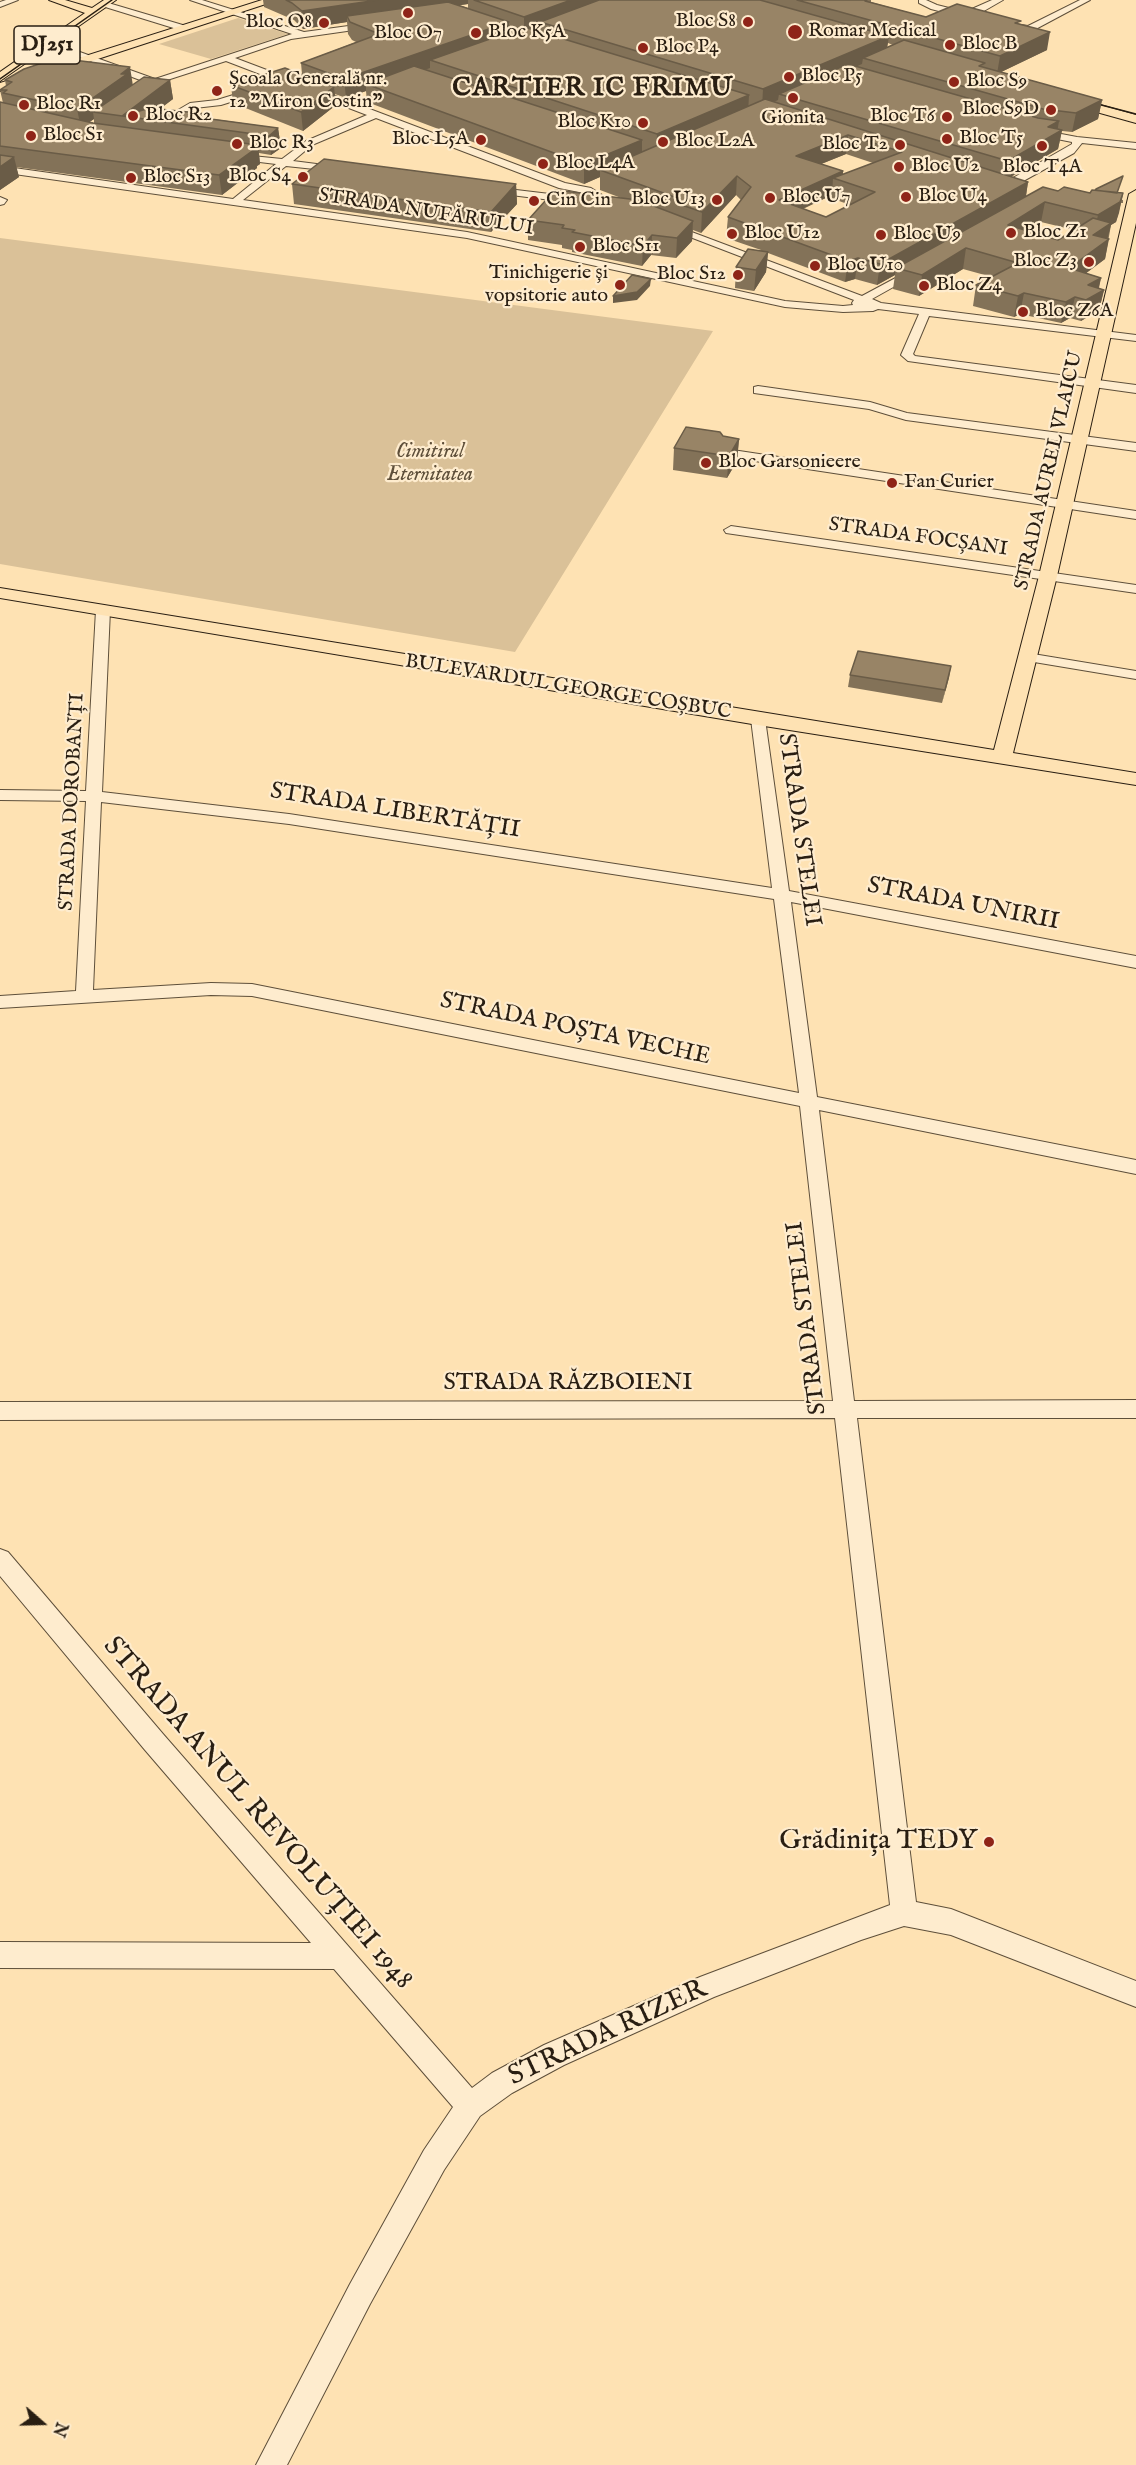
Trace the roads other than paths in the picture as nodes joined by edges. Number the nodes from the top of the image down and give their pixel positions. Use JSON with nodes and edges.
{"nodes":[{"id":1,"x":14,"y":0,"type":"edge"},
{"id":2,"x":54,"y":0,"type":"edge"},
{"id":3,"x":194,"y":0,"type":"edge"},
{"id":4,"x":273,"y":0,"type":"edge"},
{"id":5,"x":922,"y":0,"type":"edge"},
{"id":6,"x":999,"y":0,"type":"edge"},
{"id":7,"x":1086,"y":0,"type":"edge"},
{"id":8,"x":108,"y":2,"type":"edge"},
{"id":9,"x":0,"y":5,"type":"edge"},
{"id":10,"x":235,"y":12,"type":"junction"},
{"id":11,"x":99,"y":15,"type":"junction"},
{"id":12,"x":966,"y":15,"type":"junction"},
{"id":13,"x":977,"y":18,"type":"edge"},
{"id":14,"x":390,"y":22,"type":"edge"},
{"id":15,"x":1000,"y":24,"type":"edge"},
{"id":16,"x":183,"y":28,"type":"junction"},
{"id":17,"x":145,"y":29,"type":"dead end"},
{"id":18,"x":340,"y":29,"type":"junction"},
{"id":19,"x":301,"y":34,"type":"junction"},
{"id":20,"x":163,"y":35,"type":"junction"},
{"id":21,"x":343,"y":41,"type":"dead end"},
{"id":22,"x":49,"y":44,"type":"junction"},
{"id":23,"x":88,"y":58,"type":"junction"},
{"id":24,"x":226,"y":58,"type":"junction"},
{"id":25,"x":309,"y":74,"type":"edge"},
{"id":26,"x":0,"y":77,"type":"edge"},
{"id":27,"x":287,"y":81,"type":"junction"},
{"id":28,"x":154,"y":82,"type":"junction"},
{"id":29,"x":0,"y":87,"type":"edge"},
{"id":30,"x":131,"y":99,"type":"edge"},
{"id":31,"x":1136,"y":110,"type":"edge"},
{"id":32,"x":375,"y":115,"type":"junction"},
{"id":33,"x":1136,"y":119,"type":"edge"},
{"id":34,"x":212,"y":122,"type":"edge"},
{"id":35,"x":1028,"y":130,"type":"edge"},
{"id":36,"x":1077,"y":140,"type":"junction"},
{"id":37,"x":1136,"y":146,"type":"edge"},
{"id":38,"x":221,"y":154,"type":"edge"},
{"id":39,"x":282,"y":162,"type":"junction"},
{"id":40,"x":0,"y":169,"type":"edge"},
{"id":41,"x":351,"y":171,"type":"edge"},
{"id":42,"x":598,"y":185,"type":"edge"},
{"id":43,"x":481,"y":188,"type":"edge"},
{"id":44,"x":587,"y":190,"type":"junction"},
{"id":45,"x":1022,"y":193,"type":"edge"},
{"id":46,"x":1136,"y":194,"type":"edge"},
{"id":47,"x":564,"y":199,"type":"junction"},
{"id":48,"x":235,"y":202,"type":"junction"},
{"id":49,"x":661,"y":224,"type":"edge"},
{"id":50,"x":929,"y":263,"type":"edge"},
{"id":51,"x":814,"y":282,"type":"junction"},
{"id":52,"x":843,"y":293,"type":"junction"},
{"id":53,"x":874,"y":294,"type":"junction"},
{"id":54,"x":863,"y":301,"type":"junction"},
{"id":55,"x":784,"y":304,"type":"junction"},
{"id":56,"x":889,"y":308,"type":"junction"},
{"id":57,"x":843,"y":309,"type":"junction"},
{"id":58,"x":925,"y":312,"type":"junction"},
{"id":59,"x":1102,"y":333,"type":"junction"},
{"id":60,"x":1136,"y":338,"type":"edge"},
{"id":61,"x":1091,"y":384,"type":"junction"},
{"id":62,"x":1136,"y":389,"type":"edge"},
{"id":63,"x":758,"y":390,"type":"dead end"},
{"id":64,"x":1079,"y":440,"type":"junction"},
{"id":65,"x":1136,"y":447,"type":"edge"},
{"id":66,"x":726,"y":453,"type":"edge"},
{"id":67,"x":1064,"y":505,"type":"junction"},
{"id":68,"x":1136,"y":515,"type":"edge"},
{"id":69,"x":731,"y":530,"type":"dead end"},
{"id":70,"x":1048,"y":576,"type":"junction"},
{"id":71,"x":1136,"y":589,"type":"edge"},
{"id":72,"x":0,"y":593,"type":"edge"},
{"id":73,"x":103,"y":610,"type":"junction"},
{"id":74,"x":1027,"y":657,"type":"junction"},
{"id":75,"x":1136,"y":675,"type":"edge"},
{"id":76,"x":758,"y":719,"type":"junction"},
{"id":77,"x":1002,"y":756,"type":"junction"},
{"id":78,"x":1136,"y":778,"type":"edge"},
{"id":79,"x":0,"y":795,"type":"edge"},
{"id":80,"x":94,"y":796,"type":"junction"},
{"id":81,"x":782,"y":895,"type":"junction"},
{"id":82,"x":1136,"y":962,"type":"edge"},
{"id":83,"x":84,"y":996,"type":"junction"},
{"id":84,"x":0,"y":1002,"type":"edge"},
{"id":85,"x":809,"y":1103,"type":"junction"},
{"id":86,"x":1136,"y":1167,"type":"edge"},
{"id":87,"x":844,"y":1408,"type":"junction"},
{"id":88,"x":1136,"y":1409,"type":"edge"},
{"id":89,"x":0,"y":1411,"type":"edge"},
{"id":90,"x":0,"y":1559,"type":"edge"},
{"id":91,"x":904,"y":1913,"type":"junction"},
{"id":92,"x":0,"y":1955,"type":"edge"},
{"id":93,"x":339,"y":1956,"type":"junction"},
{"id":94,"x":1136,"y":1994,"type":"edge"},
{"id":95,"x":470,"y":2106,"type":"junction"},
{"id":96,"x":270,"y":2465,"type":"edge"}],
"edges":[{"from":1,"to":9,"type":"street"},
{"from":2,"to":11,"type":"main road"},
{"from":3,"to":10,"type":"street"},
{"from":4,"to":10,"type":"main road","number":"DJ251"},
{"from":5,"to":12,"type":"street"},
{"from":6,"to":12,"type":"street"},
{"from":7,"to":15,"type":"street"},
{"from":8,"to":11,"type":"main road","number":"DJ251"},
{"from":8,"to":16,"type":"street"},
{"from":10,"to":16,"type":"main road","number":"DJ251"},
{"from":10,"to":19,"type":"street"},
{"from":11,"to":22,"type":"main road","number":"DJ251"},
{"from":12,"to":13,"type":"street"},
{"from":14,"to":18,"type":"street"},
{"from":16,"to":20,"type":"main road","number":"DJ251"},
{"from":17,"to":20,"type":"street"},
{"from":18,"to":19,"type":"street"},
{"from":18,"to":21,"type":"street"},
{"from":19,"to":24,"type":"street"},
{"from":20,"to":23,"type":"main road","number":"DJ251"},
{"from":22,"to":23,"type":"street"},
{"from":22,"to":26,"type":"main road","number":"DJ251"},
{"from":23,"to":28,"type":"street"},
{"from":23,"to":29,"type":"main road","number":"DJ251"},
{"from":24,"to":27,"type":"street"},
{"from":24,"to":28,"type":"street"},
{"from":25,"to":27,"type":"street"},
{"from":27,"to":32,"type":"street"},
{"from":27,"to":34,"type":"street"},
{"from":28,"to":30,"type":"street"},
{"from":31,"to":33,"type":"main road"},
{"from":32,"to":39,"type":"street"},
{"from":32,"to":44,"type":"street"},
{"from":35,"to":36,"type":"street"},
{"from":36,"to":37,"type":"street"},
{"from":36,"to":45,"type":"street"},
{"from":38,"to":39,"type":"street"},
{"from":39,"to":41,"type":"street"},
{"from":39,"to":48,"type":"street"},
{"from":40,"to":48,"type":"street","name":"STRADA NUFĂRULUI"},
{"from":42,"to":44,"type":"street"},
{"from":43,"to":47,"type":"street"},
{"from":44,"to":47,"type":"street"},
{"from":44,"to":47,"type":"street"},
{"from":46,"to":59,"type":"main road","name":"STRADA AUREL VLAICU"},
{"from":48,"to":55,"type":"street","name":"STRADA NUFĂRULUI"},
{"from":49,"to":51,"type":"street"},
{"from":50,"to":53,"type":"street","name":"STRADA NUFĂRULUI"},
{"from":51,"to":52,"type":"street"},
{"from":51,"to":55,"type":"street"},
{"from":52,"to":53,"type":"street"},
{"from":52,"to":54,"type":"street"},
{"from":53,"to":54,"type":"street","name":"STRADA NUFĂRULUI"},
{"from":53,"to":56,"type":"street"},
{"from":54,"to":56,"type":"street"},
{"from":54,"to":57,"type":"street","name":"STRADA NUFĂRULUI"},
{"from":55,"to":57,"type":"street","name":"STRADA NUFĂRULUI"},
{"from":56,"to":57,"type":"street","name":"STRADA NUFĂRULUI"},
{"from":56,"to":58,"type":"street"},
{"from":58,"to":59,"type":"street"},
{"from":58,"to":61,"type":"street"},
{"from":59,"to":60,"type":"street"},
{"from":59,"to":61,"type":"main road","name":"STRADA AUREL VLAICU"},
{"from":61,"to":62,"type":"street"},
{"from":61,"to":64,"type":"main road","name":"STRADA AUREL VLAICU"},
{"from":63,"to":64,"type":"street"},
{"from":64,"to":65,"type":"street"},
{"from":64,"to":67,"type":"main road","name":"STRADA AUREL VLAICU"},
{"from":66,"to":67,"type":"street"},
{"from":67,"to":68,"type":"street"},
{"from":67,"to":70,"type":"main road","name":"STRADA AUREL VLAICU"},
{"from":69,"to":70,"type":"street","name":"STRADA FOCȘANI"},
{"from":70,"to":71,"type":"street","name":"STRADA FOCȘANI"},
{"from":70,"to":74,"type":"main road","name":"STRADA AUREL VLAICU"},
{"from":72,"to":73,"type":"main road","name":"BULEVARDUL GEORGE COȘBUC"},
{"from":73,"to":76,"type":"main road","name":"BULEVARDUL GEORGE COȘBUC"},
{"from":73,"to":80,"type":"street","name":"STRADA DOROBANȚI"},
{"from":74,"to":75,"type":"street"},
{"from":74,"to":77,"type":"main road","name":"STRADA AUREL VLAICU"},
{"from":76,"to":77,"type":"main road","name":"BULEVARDUL GEORGE COȘBUC"},
{"from":76,"to":81,"type":"street","name":"STRADA STELEI"},
{"from":77,"to":78,"type":"main road","name":"BULEVARDUL GEORGE COȘBUC"},
{"from":79,"to":80,"type":"street","name":"STRADA LIBERTĂȚII"},
{"from":80,"to":81,"type":"street","name":"STRADA LIBERTĂȚII"},
{"from":80,"to":83,"type":"street","name":"STRADA DOROBANȚI"},
{"from":81,"to":82,"type":"street","name":"STRADA UNIRII"},
{"from":81,"to":85,"type":"street","name":"STRADA STELEI"},
{"from":83,"to":84,"type":"street","name":"STRADA POȘTA VECHE"},
{"from":83,"to":85,"type":"street","name":"STRADA POȘTA VECHE"},
{"from":85,"to":86,"type":"street","name":"STRADA POȘTA VECHE"},
{"from":85,"to":87,"type":"street","name":"STRADA STELEI"},
{"from":87,"to":88,"type":"street","name":"STRADA RĂZBOIENI"},
{"from":87,"to":89,"type":"street","name":"STRADA RĂZBOIENI"},
{"from":87,"to":91,"type":"street","name":"STRADA STELEI"},
{"from":90,"to":93,"type":"street","name":"STRADA ANUL REVOLUȚIEI 1948"},
{"from":91,"to":94,"type":"street","name":"STRADA RIZER"},
{"from":91,"to":95,"type":"street","name":"STRADA RIZER"},
{"from":92,"to":93,"type":"street"},
{"from":93,"to":95,"type":"street","name":"STRADA ANUL REVOLUȚIEI 1948"},
{"from":95,"to":96,"type":"street","name":"STRADA RIZER"}]}
